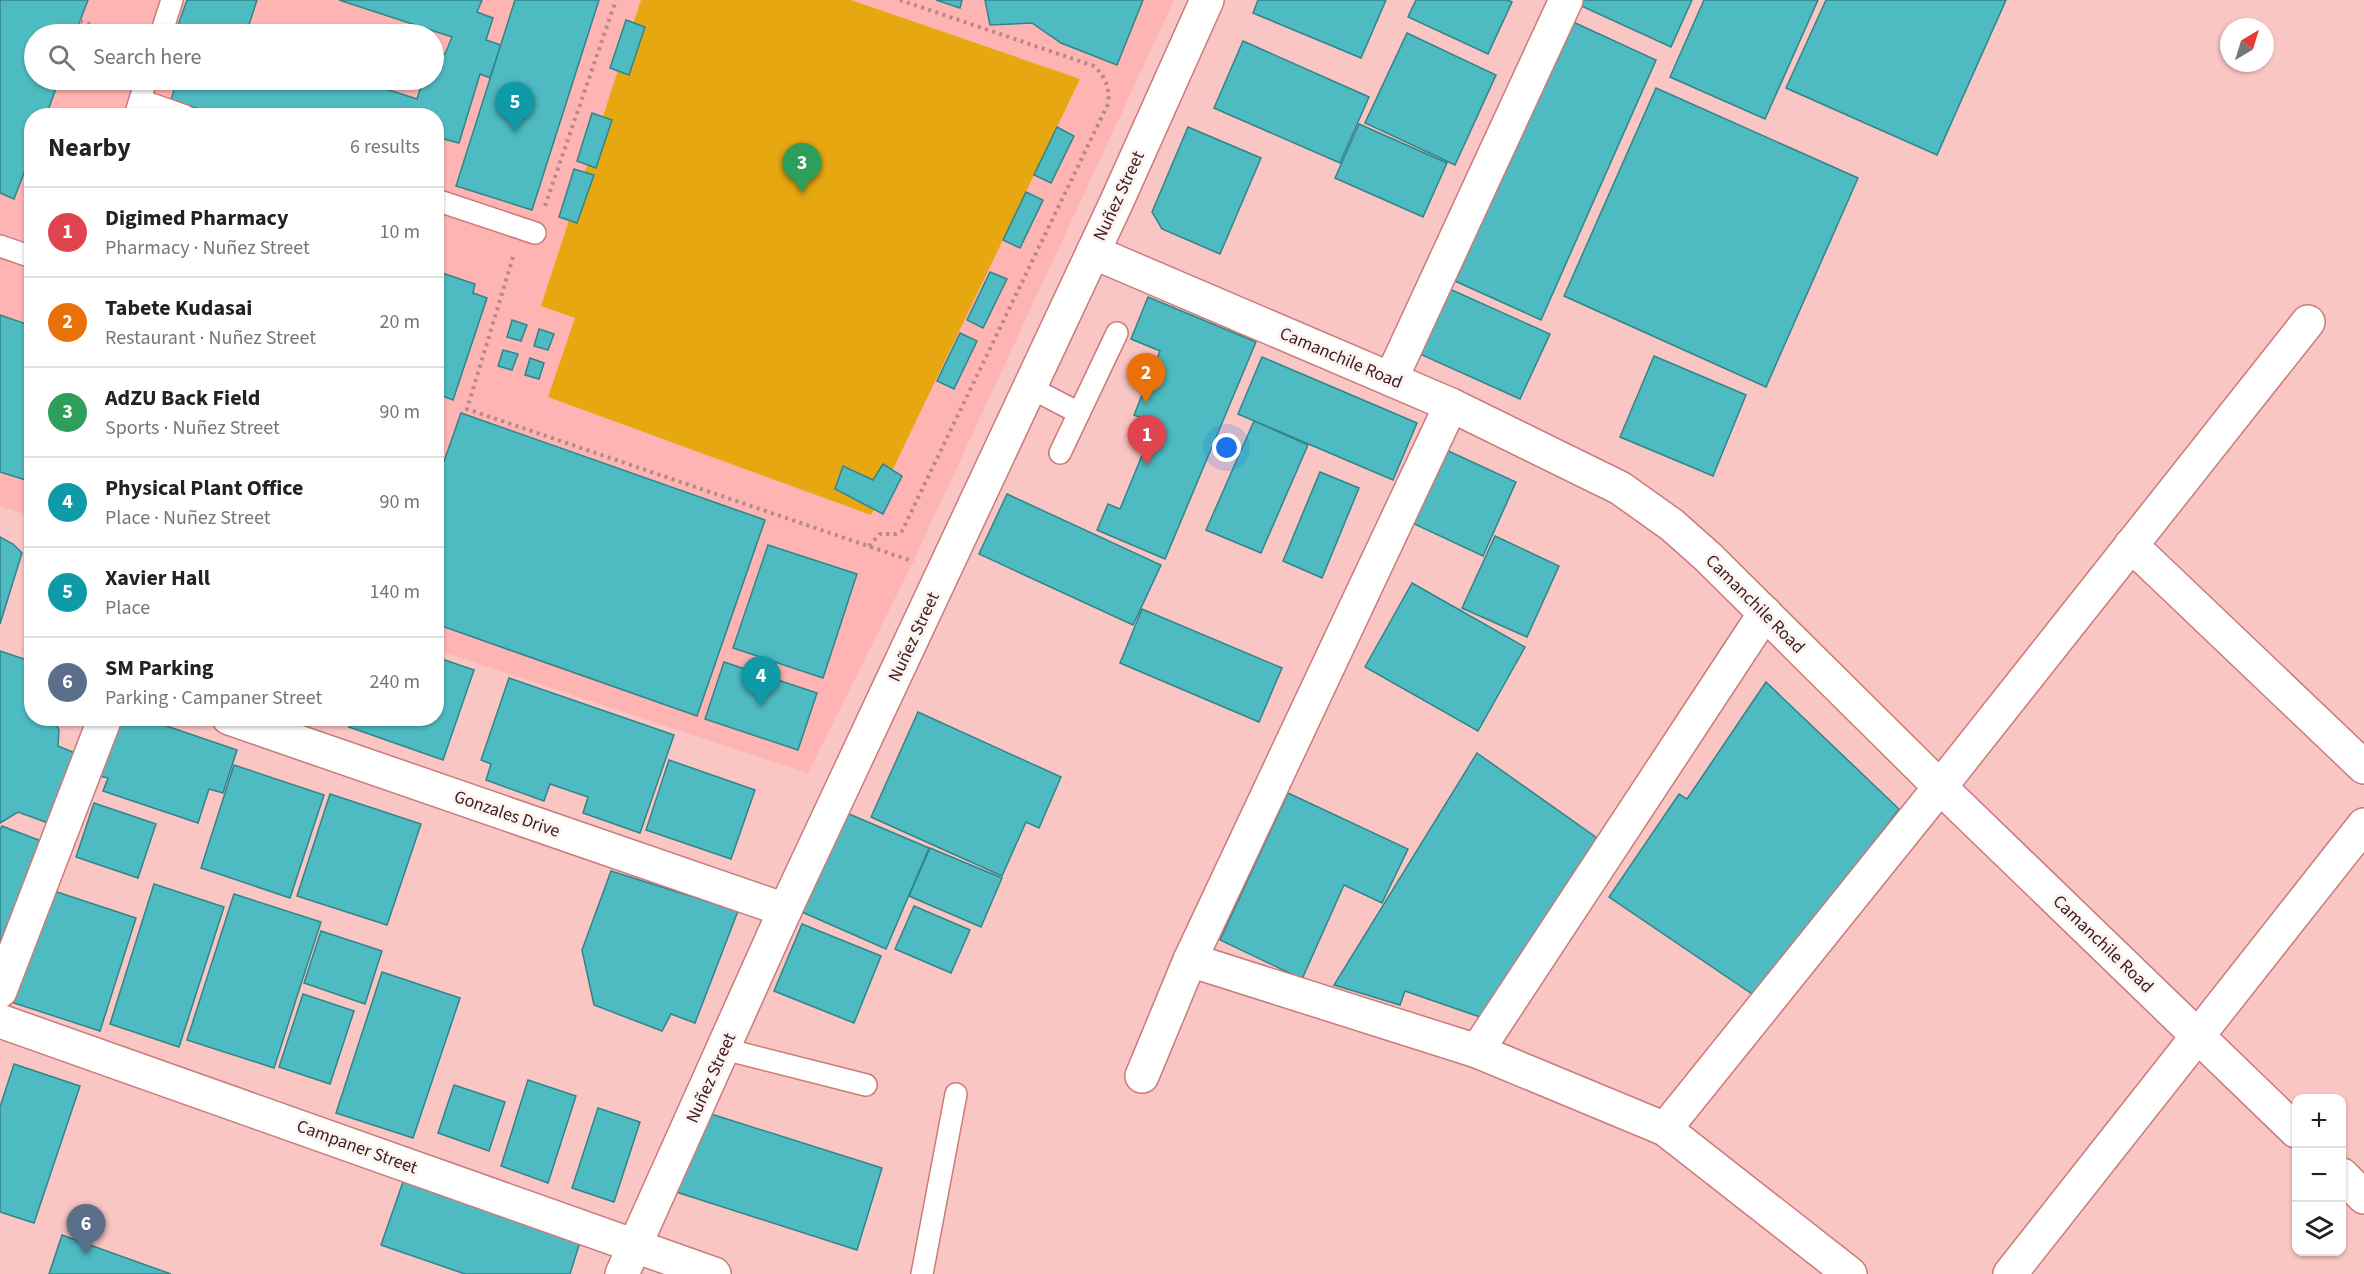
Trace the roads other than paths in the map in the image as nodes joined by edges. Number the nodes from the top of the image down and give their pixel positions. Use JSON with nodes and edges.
{"nodes":[{"id":1,"x":172,"y":0,"type":"edge"},
{"id":2,"x":1207,"y":0,"type":"edge"},
{"id":3,"x":1566,"y":0,"type":"edge"},
{"id":4,"x":164,"y":24,"type":"edge"},
{"id":5,"x":143,"y":90,"type":"edge"},
{"id":6,"x":137,"y":108,"type":"edge"},
{"id":7,"x":444,"y":203,"type":"edge"},
{"id":8,"x":536,"y":233,"type":"dead end"},
{"id":9,"x":0,"y":246,"type":"edge"},
{"id":10,"x":1093,"y":252,"type":"junction"},
{"id":11,"x":24,"y":254,"type":"edge"},
{"id":12,"x":2308,"y":322,"type":"dead end"},
{"id":13,"x":1117,"y":333,"type":"dead end"},
{"id":14,"x":1391,"y":379,"type":"junction"},
{"id":15,"x":1029,"y":387,"type":"junction"},
{"id":16,"x":1451,"y":405,"type":"junction"},
{"id":17,"x":1079,"y":413,"type":"junction"},
{"id":18,"x":1060,"y":453,"type":"dead end"},
{"id":19,"x":2131,"y":545,"type":"junction"},
{"id":20,"x":1765,"y":614,"type":"junction"},
{"id":21,"x":102,"y":726,"type":"edge"},
{"id":22,"x":252,"y":726,"type":"edge"},
{"id":23,"x":2364,"y":767,"type":"edge"},
{"id":24,"x":1940,"y":787,"type":"junction"},
{"id":25,"x":2364,"y":825,"type":"edge"},
{"id":26,"x":785,"y":910,"type":"junction"},
{"id":27,"x":1190,"y":960,"type":"junction"},
{"id":28,"x":0,"y":991,"type":"edge"},
{"id":29,"x":0,"y":1021,"type":"edge"},
{"id":30,"x":2197,"y":1034,"type":"junction"},
{"id":31,"x":724,"y":1049,"type":"junction"},
{"id":32,"x":1477,"y":1052,"type":"junction"},
{"id":33,"x":1142,"y":1076,"type":"dead end"},
{"id":34,"x":866,"y":1085,"type":"dead end"},
{"id":35,"x":956,"y":1094,"type":"dead end"},
{"id":36,"x":2292,"y":1127,"type":"edge"},
{"id":37,"x":1665,"y":1129,"type":"junction"},
{"id":38,"x":2346,"y":1179,"type":"edge"},
{"id":39,"x":2364,"y":1197,"type":"edge"},
{"id":40,"x":629,"y":1260,"type":"edge"},
{"id":41,"x":714,"y":1274,"type":"edge"},
{"id":42,"x":922,"y":1274,"type":"edge"},
{"id":43,"x":1850,"y":1274,"type":"edge"},
{"id":44,"x":2010,"y":1274,"type":"edge"}],
"edges":[{"from":1,"to":4,"type":"lane"},
{"from":2,"to":10,"type":"street","name":"Nuñez Street"},
{"from":3,"to":14,"type":"street"},
{"from":5,"to":6,"type":"lane"},
{"from":7,"to":8,"type":"lane"},
{"from":9,"to":11,"type":"lane"},
{"from":10,"to":14,"type":"street","name":"Camanchile Road"},
{"from":10,"to":15,"type":"street","name":"Nuñez Street"},
{"from":12,"to":19,"type":"street"},
{"from":13,"to":17,"type":"lane"},
{"from":14,"to":16,"type":"street","name":"Camanchile Road"},
{"from":15,"to":17,"type":"lane"},
{"from":15,"to":26,"type":"street","name":"Nuñez Street"},
{"from":16,"to":20,"type":"street","name":"Camanchile Road"},
{"from":16,"to":27,"type":"street"},
{"from":17,"to":18,"type":"lane"},
{"from":19,"to":23,"type":"street"},
{"from":19,"to":24,"type":"street"},
{"from":20,"to":24,"type":"street","name":"Camanchile Road"},
{"from":20,"to":32,"type":"street"},
{"from":21,"to":28,"type":"street"},
{"from":22,"to":26,"type":"street","name":"Gonzales Drive"},
{"from":24,"to":30,"type":"street","name":"Camanchile Road"},
{"from":24,"to":37,"type":"street"},
{"from":25,"to":30,"type":"street"},
{"from":26,"to":31,"type":"street","name":"Nuñez Street"},
{"from":27,"to":32,"type":"street"},
{"from":27,"to":33,"type":"street"},
{"from":29,"to":40,"type":"street","name":"Campaner Street"},
{"from":30,"to":36,"type":"street","name":"Camanchile Road"},
{"from":30,"to":44,"type":"street"},
{"from":31,"to":34,"type":"lane"},
{"from":31,"to":40,"type":"street","name":"Nuñez Street"},
{"from":32,"to":37,"type":"street"},
{"from":35,"to":42,"type":"lane"},
{"from":37,"to":43,"type":"street"},
{"from":38,"to":39,"type":"street"},
{"from":40,"to":41,"type":"street","name":"Campaner Street"}]}
